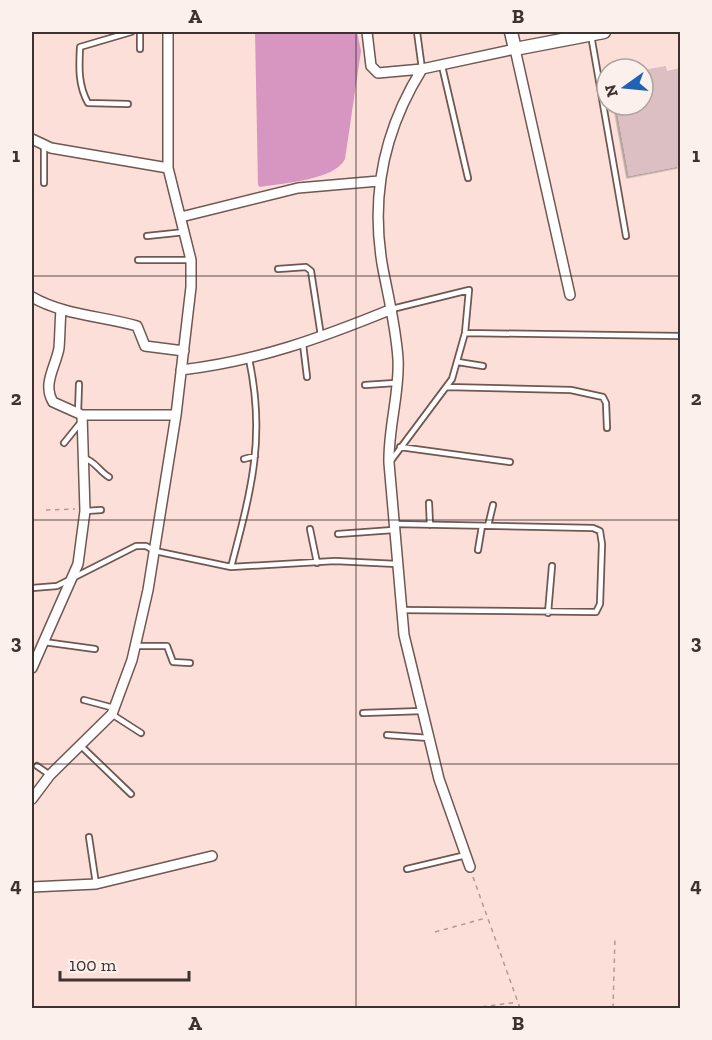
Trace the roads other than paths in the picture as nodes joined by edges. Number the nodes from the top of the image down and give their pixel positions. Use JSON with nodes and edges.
{"nodes":[{"id":1,"x":131,"y":32,"type":"edge"},
{"id":2,"x":140,"y":32,"type":"edge"},
{"id":3,"x":168,"y":32,"type":"edge"},
{"id":4,"x":367,"y":32,"type":"edge"},
{"id":5,"x":417,"y":32,"type":"edge"},
{"id":6,"x":512,"y":32,"type":"edge"},
{"id":7,"x":604,"y":32,"type":"edge"},
{"id":8,"x":590,"y":34,"type":"junction"},
{"id":9,"x":140,"y":49,"type":"dead end"},
{"id":10,"x":515,"y":49,"type":"junction"},
{"id":11,"x":442,"y":66,"type":"junction"},
{"id":12,"x":422,"y":69,"type":"junction"},
{"id":13,"x":128,"y":104,"type":"dead end"},
{"id":14,"x":32,"y":139,"type":"edge"},
{"id":15,"x":44,"y":145,"type":"junction"},
{"id":16,"x":168,"y":168,"type":"junction"},
{"id":17,"x":468,"y":178,"type":"dead end"},
{"id":18,"x":379,"y":181,"type":"junction"},
{"id":19,"x":44,"y":183,"type":"dead end"},
{"id":20,"x":181,"y":217,"type":"junction"},
{"id":21,"x":185,"y":232,"type":"junction"},
{"id":22,"x":147,"y":236,"type":"dead end"},
{"id":23,"x":626,"y":236,"type":"dead end"},
{"id":24,"x":138,"y":260,"type":"dead end"},
{"id":25,"x":191,"y":260,"type":"junction"},
{"id":26,"x":278,"y":269,"type":"dead end"},
{"id":27,"x":570,"y":296,"type":"dead end"},
{"id":28,"x":32,"y":297,"type":"edge"},
{"id":29,"x":392,"y":309,"type":"junction"},
{"id":30,"x":61,"y":310,"type":"junction"},
{"id":31,"x":465,"y":333,"type":"junction"},
{"id":32,"x":681,"y":336,"type":"edge"},
{"id":33,"x":321,"y":338,"type":"junction"},
{"id":34,"x":303,"y":344,"type":"junction"},
{"id":35,"x":184,"y":351,"type":"junction"},
{"id":36,"x":249,"y":359,"type":"junction"},
{"id":37,"x":458,"y":362,"type":"junction"},
{"id":38,"x":483,"y":366,"type":"dead end"},
{"id":39,"x":181,"y":370,"type":"junction"},
{"id":40,"x":306,"y":377,"type":"dead end"},
{"id":41,"x":395,"y":383,"type":"junction"},
{"id":42,"x":79,"y":384,"type":"dead end"},
{"id":43,"x":365,"y":385,"type":"dead end"},
{"id":44,"x":447,"y":387,"type":"junction"},
{"id":45,"x":176,"y":415,"type":"junction"},
{"id":46,"x":81,"y":416,"type":"junction"},
{"id":47,"x":607,"y":428,"type":"dead end"},
{"id":48,"x":64,"y":443,"type":"dead end"},
{"id":49,"x":400,"y":447,"type":"junction"},
{"id":50,"x":255,"y":456,"type":"junction"},
{"id":51,"x":84,"y":458,"type":"junction"},
{"id":52,"x":244,"y":459,"type":"dead end"},
{"id":53,"x":510,"y":462,"type":"dead end"},
{"id":54,"x":388,"y":463,"type":"junction"},
{"id":55,"x":109,"y":477,"type":"dead end"},
{"id":56,"x":429,"y":503,"type":"dead end"},
{"id":57,"x":493,"y":505,"type":"dead end"},
{"id":58,"x":100,"y":510,"type":"dead end"},
{"id":59,"x":85,"y":511,"type":"junction"},
{"id":60,"x":430,"y":525,"type":"junction"},
{"id":61,"x":485,"y":526,"type":"junction"},
{"id":62,"x":393,"y":527,"type":"junction"},
{"id":63,"x":310,"y":529,"type":"dead end"},
{"id":64,"x":338,"y":534,"type":"dead end"},
{"id":65,"x":478,"y":550,"type":"dead end"},
{"id":66,"x":154,"y":551,"type":"junction"},
{"id":67,"x":317,"y":563,"type":"junction"},
{"id":68,"x":397,"y":564,"type":"junction"},
{"id":69,"x":552,"y":566,"type":"dead end"},
{"id":70,"x":231,"y":567,"type":"junction"},
{"id":71,"x":74,"y":575,"type":"junction"},
{"id":72,"x":32,"y":588,"type":"edge"},
{"id":73,"x":400,"y":610,"type":"junction"},
{"id":74,"x":548,"y":613,"type":"junction"},
{"id":75,"x":44,"y":642,"type":"junction"},
{"id":76,"x":136,"y":646,"type":"junction"},
{"id":77,"x":95,"y":649,"type":"dead end"},
{"id":78,"x":190,"y":663,"type":"dead end"},
{"id":79,"x":32,"y":668,"type":"edge"},
{"id":80,"x":84,"y":700,"type":"dead end"},
{"id":81,"x":113,"y":711,"type":"junction"},
{"id":82,"x":423,"y":711,"type":"junction"},
{"id":83,"x":363,"y":713,"type":"dead end"},
{"id":84,"x":141,"y":733,"type":"dead end"},
{"id":85,"x":387,"y":735,"type":"dead end"},
{"id":86,"x":429,"y":738,"type":"junction"},
{"id":87,"x":81,"y":746,"type":"junction"},
{"id":88,"x":37,"y":766,"type":"dead end"},
{"id":89,"x":50,"y":775,"type":"junction"},
{"id":90,"x":131,"y":794,"type":"dead end"},
{"id":91,"x":32,"y":800,"type":"edge"},
{"id":92,"x":89,"y":837,"type":"dead end"},
{"id":93,"x":466,"y":855,"type":"junction"},
{"id":94,"x":212,"y":856,"type":"dead end"},
{"id":95,"x":470,"y":867,"type":"road end"},
{"id":96,"x":407,"y":869,"type":"dead end"},
{"id":97,"x":96,"y":885,"type":"junction"},
{"id":98,"x":32,"y":886,"type":"edge"}],
"edges":[{"from":1,"to":13,"type":"lane"},
{"from":2,"to":9,"type":"lane"},
{"from":3,"to":16,"type":"street"},
{"from":4,"to":12,"type":"street"},
{"from":5,"to":12,"type":"lane"},
{"from":6,"to":10,"type":"street"},
{"from":7,"to":8,"type":"street"},
{"from":8,"to":10,"type":"street"},
{"from":8,"to":23,"type":"lane"},
{"from":10,"to":11,"type":"street"},
{"from":10,"to":27,"type":"street"},
{"from":11,"to":12,"type":"street"},
{"from":11,"to":17,"type":"lane"},
{"from":12,"to":18,"type":"street"},
{"from":14,"to":15,"type":"street"},
{"from":15,"to":16,"type":"street"},
{"from":15,"to":19,"type":"lane"},
{"from":16,"to":20,"type":"street"},
{"from":18,"to":20,"type":"street"},
{"from":18,"to":29,"type":"street"},
{"from":20,"to":21,"type":"street"},
{"from":21,"to":22,"type":"lane"},
{"from":21,"to":25,"type":"street"},
{"from":24,"to":25,"type":"lane"},
{"from":25,"to":35,"type":"street"},
{"from":26,"to":33,"type":"lane"},
{"from":28,"to":30,"type":"street"},
{"from":29,"to":31,"type":"lane"},
{"from":29,"to":33,"type":"street"},
{"from":29,"to":41,"type":"street"},
{"from":30,"to":35,"type":"street"},
{"from":30,"to":46,"type":"street"},
{"from":31,"to":32,"type":"lane"},
{"from":31,"to":37,"type":"lane"},
{"from":33,"to":34,"type":"street"},
{"from":34,"to":36,"type":"street"},
{"from":34,"to":40,"type":"lane"},
{"from":35,"to":39,"type":"street"},
{"from":36,"to":39,"type":"street"},
{"from":36,"to":50,"type":"lane"},
{"from":37,"to":38,"type":"lane"},
{"from":37,"to":44,"type":"lane"},
{"from":39,"to":45,"type":"street"},
{"from":41,"to":43,"type":"lane"},
{"from":41,"to":54,"type":"street"},
{"from":42,"to":46,"type":"lane"},
{"from":44,"to":47,"type":"lane"},
{"from":44,"to":49,"type":"lane"},
{"from":45,"to":46,"type":"street"},
{"from":45,"to":66,"type":"street"},
{"from":46,"to":48,"type":"lane"},
{"from":46,"to":51,"type":"street"},
{"from":49,"to":53,"type":"lane"},
{"from":49,"to":54,"type":"lane"},
{"from":50,"to":52,"type":"lane"},
{"from":50,"to":70,"type":"lane"},
{"from":51,"to":55,"type":"lane"},
{"from":51,"to":59,"type":"street"},
{"from":54,"to":62,"type":"street"},
{"from":56,"to":60,"type":"lane"},
{"from":57,"to":61,"type":"lane"},
{"from":58,"to":59,"type":"lane"},
{"from":59,"to":71,"type":"street"},
{"from":60,"to":61,"type":"lane"},
{"from":60,"to":62,"type":"lane"},
{"from":61,"to":65,"type":"lane"},
{"from":61,"to":74,"type":"lane"},
{"from":62,"to":64,"type":"lane"},
{"from":62,"to":68,"type":"street"},
{"from":63,"to":67,"type":"lane"},
{"from":66,"to":70,"type":"lane"},
{"from":66,"to":71,"type":"lane"},
{"from":66,"to":76,"type":"street"},
{"from":67,"to":68,"type":"lane"},
{"from":67,"to":70,"type":"lane"},
{"from":68,"to":73,"type":"street"},
{"from":69,"to":74,"type":"lane"},
{"from":71,"to":72,"type":"lane"},
{"from":71,"to":75,"type":"street"},
{"from":73,"to":74,"type":"lane"},
{"from":73,"to":82,"type":"street"},
{"from":75,"to":77,"type":"lane"},
{"from":75,"to":79,"type":"street"},
{"from":76,"to":78,"type":"lane"},
{"from":76,"to":81,"type":"street"},
{"from":80,"to":81,"type":"lane"},
{"from":81,"to":84,"type":"lane"},
{"from":81,"to":87,"type":"street"},
{"from":82,"to":83,"type":"lane"},
{"from":82,"to":86,"type":"street"},
{"from":85,"to":86,"type":"lane"},
{"from":86,"to":93,"type":"street"},
{"from":87,"to":89,"type":"street"},
{"from":87,"to":90,"type":"lane"},
{"from":88,"to":89,"type":"lane"},
{"from":89,"to":91,"type":"street"},
{"from":92,"to":97,"type":"lane"},
{"from":93,"to":95,"type":"street"},
{"from":93,"to":96,"type":"lane"},
{"from":94,"to":97,"type":"street"},
{"from":97,"to":98,"type":"street"}]}
